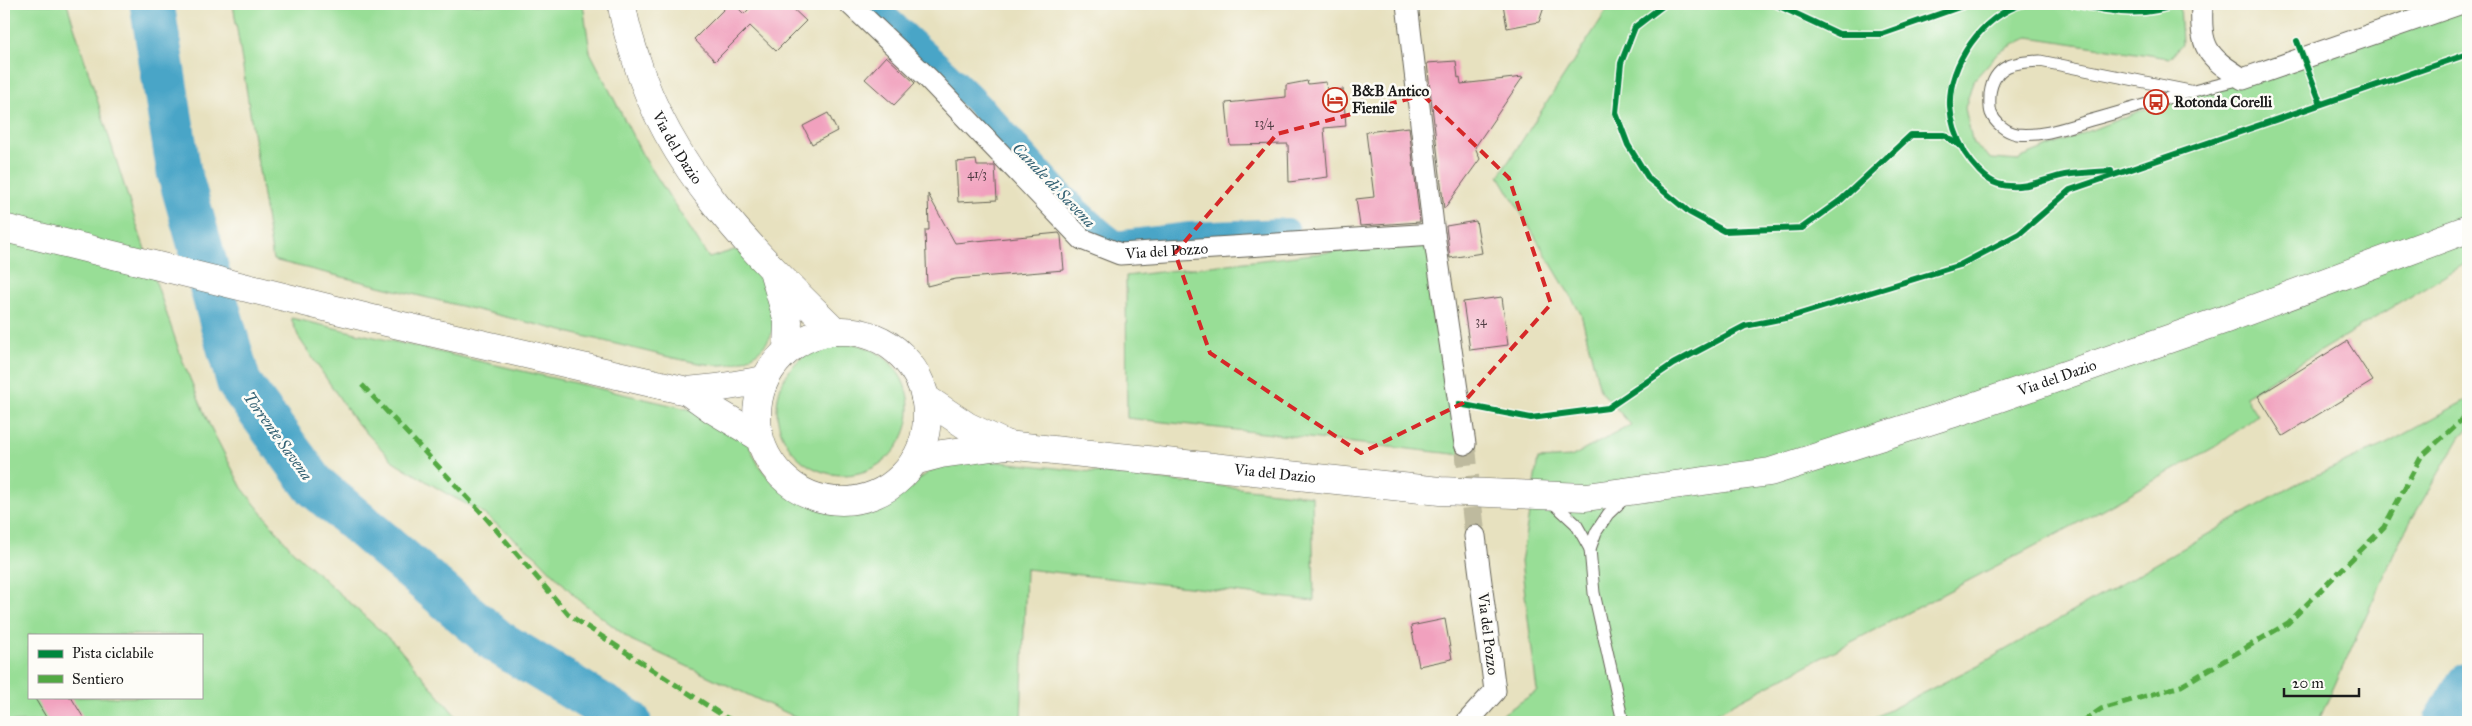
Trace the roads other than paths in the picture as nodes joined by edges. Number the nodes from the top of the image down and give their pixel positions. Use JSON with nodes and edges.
{"nodes":[{"id":1,"x":622,"y":4,"type":"edge"},
{"id":2,"x":850,"y":4,"type":"edge"},
{"id":3,"x":1407,"y":4,"type":"edge"},
{"id":4,"x":2202,"y":4,"type":"edge"},
{"id":5,"x":2459,"y":4,"type":"edge"},
{"id":6,"x":2243,"y":79,"type":"junction"},
{"id":7,"x":2190,"y":91,"type":"junction"},
{"id":8,"x":4,"y":228,"type":"edge"},
{"id":9,"x":2468,"y":229,"type":"edge"},
{"id":10,"x":1434,"y":234,"type":"junction"},
{"id":11,"x":773,"y":270,"type":"junction"},
{"id":12,"x":836,"y":331,"type":"junction"},
{"id":13,"x":787,"y":350,"type":"junction"},
{"id":14,"x":764,"y":380,"type":"junction"},
{"id":15,"x":687,"y":391,"type":"junction"},
{"id":16,"x":925,"y":398,"type":"junction"},
{"id":17,"x":758,"y":437,"type":"junction"},
{"id":18,"x":1465,"y":444,"type":"tunnel mouth"},
{"id":19,"x":1007,"y":445,"type":"junction"},
{"id":20,"x":914,"y":461,"type":"junction"},
{"id":21,"x":1636,"y":490,"type":"junction"},
{"id":22,"x":1544,"y":495,"type":"junction"},
{"id":23,"x":1476,"y":536,"type":"tunnel mouth"},
{"id":24,"x":1590,"y":549,"type":"junction"},
{"id":25,"x":1467,"y":722,"type":"edge"},
{"id":26,"x":1623,"y":722,"type":"edge"}],
"edges":[{"from":1,"to":11,"type":"main road","name":"Via del Dazio"},
{"from":2,"to":10,"type":"street","name":"Via del Pozzo"},
{"from":3,"to":10,"type":"street"},
{"from":4,"to":6,"type":"street"},
{"from":5,"to":6,"type":"street"},
{"from":6,"to":7,"type":"lane"},
{"from":7,"to":7,"type":"lane"},
{"from":8,"to":15,"type":"main road"},
{"from":9,"to":21,"type":"main road","name":"Via del Dazio"},
{"from":10,"to":18,"type":"street"},
{"from":11,"to":12,"type":"main road","name":"Via del Dazio"},
{"from":11,"to":13,"type":"main road","name":"Via del Dazio"},
{"from":12,"to":13,"type":"main road"},
{"from":12,"to":16,"type":"main road"},
{"from":13,"to":14,"type":"main road"},
{"from":14,"to":15,"type":"main road"},
{"from":14,"to":17,"type":"main road"},
{"from":15,"to":17,"type":"main road"},
{"from":16,"to":19,"type":"main road","name":"Via del Dazio"},
{"from":16,"to":20,"type":"main road"},
{"from":17,"to":20,"type":"main road"},
{"from":19,"to":20,"type":"main road","name":"Via del Dazio"},
{"from":19,"to":22,"type":"main road","name":"Via del Dazio"},
{"from":21,"to":22,"type":"main road","name":"Via del Dazio"},
{"from":21,"to":24,"type":"lane"},
{"from":22,"to":24,"type":"lane"},
{"from":23,"to":25,"type":"street","name":"Via del Pozzo"},
{"from":24,"to":26,"type":"lane"}]}
